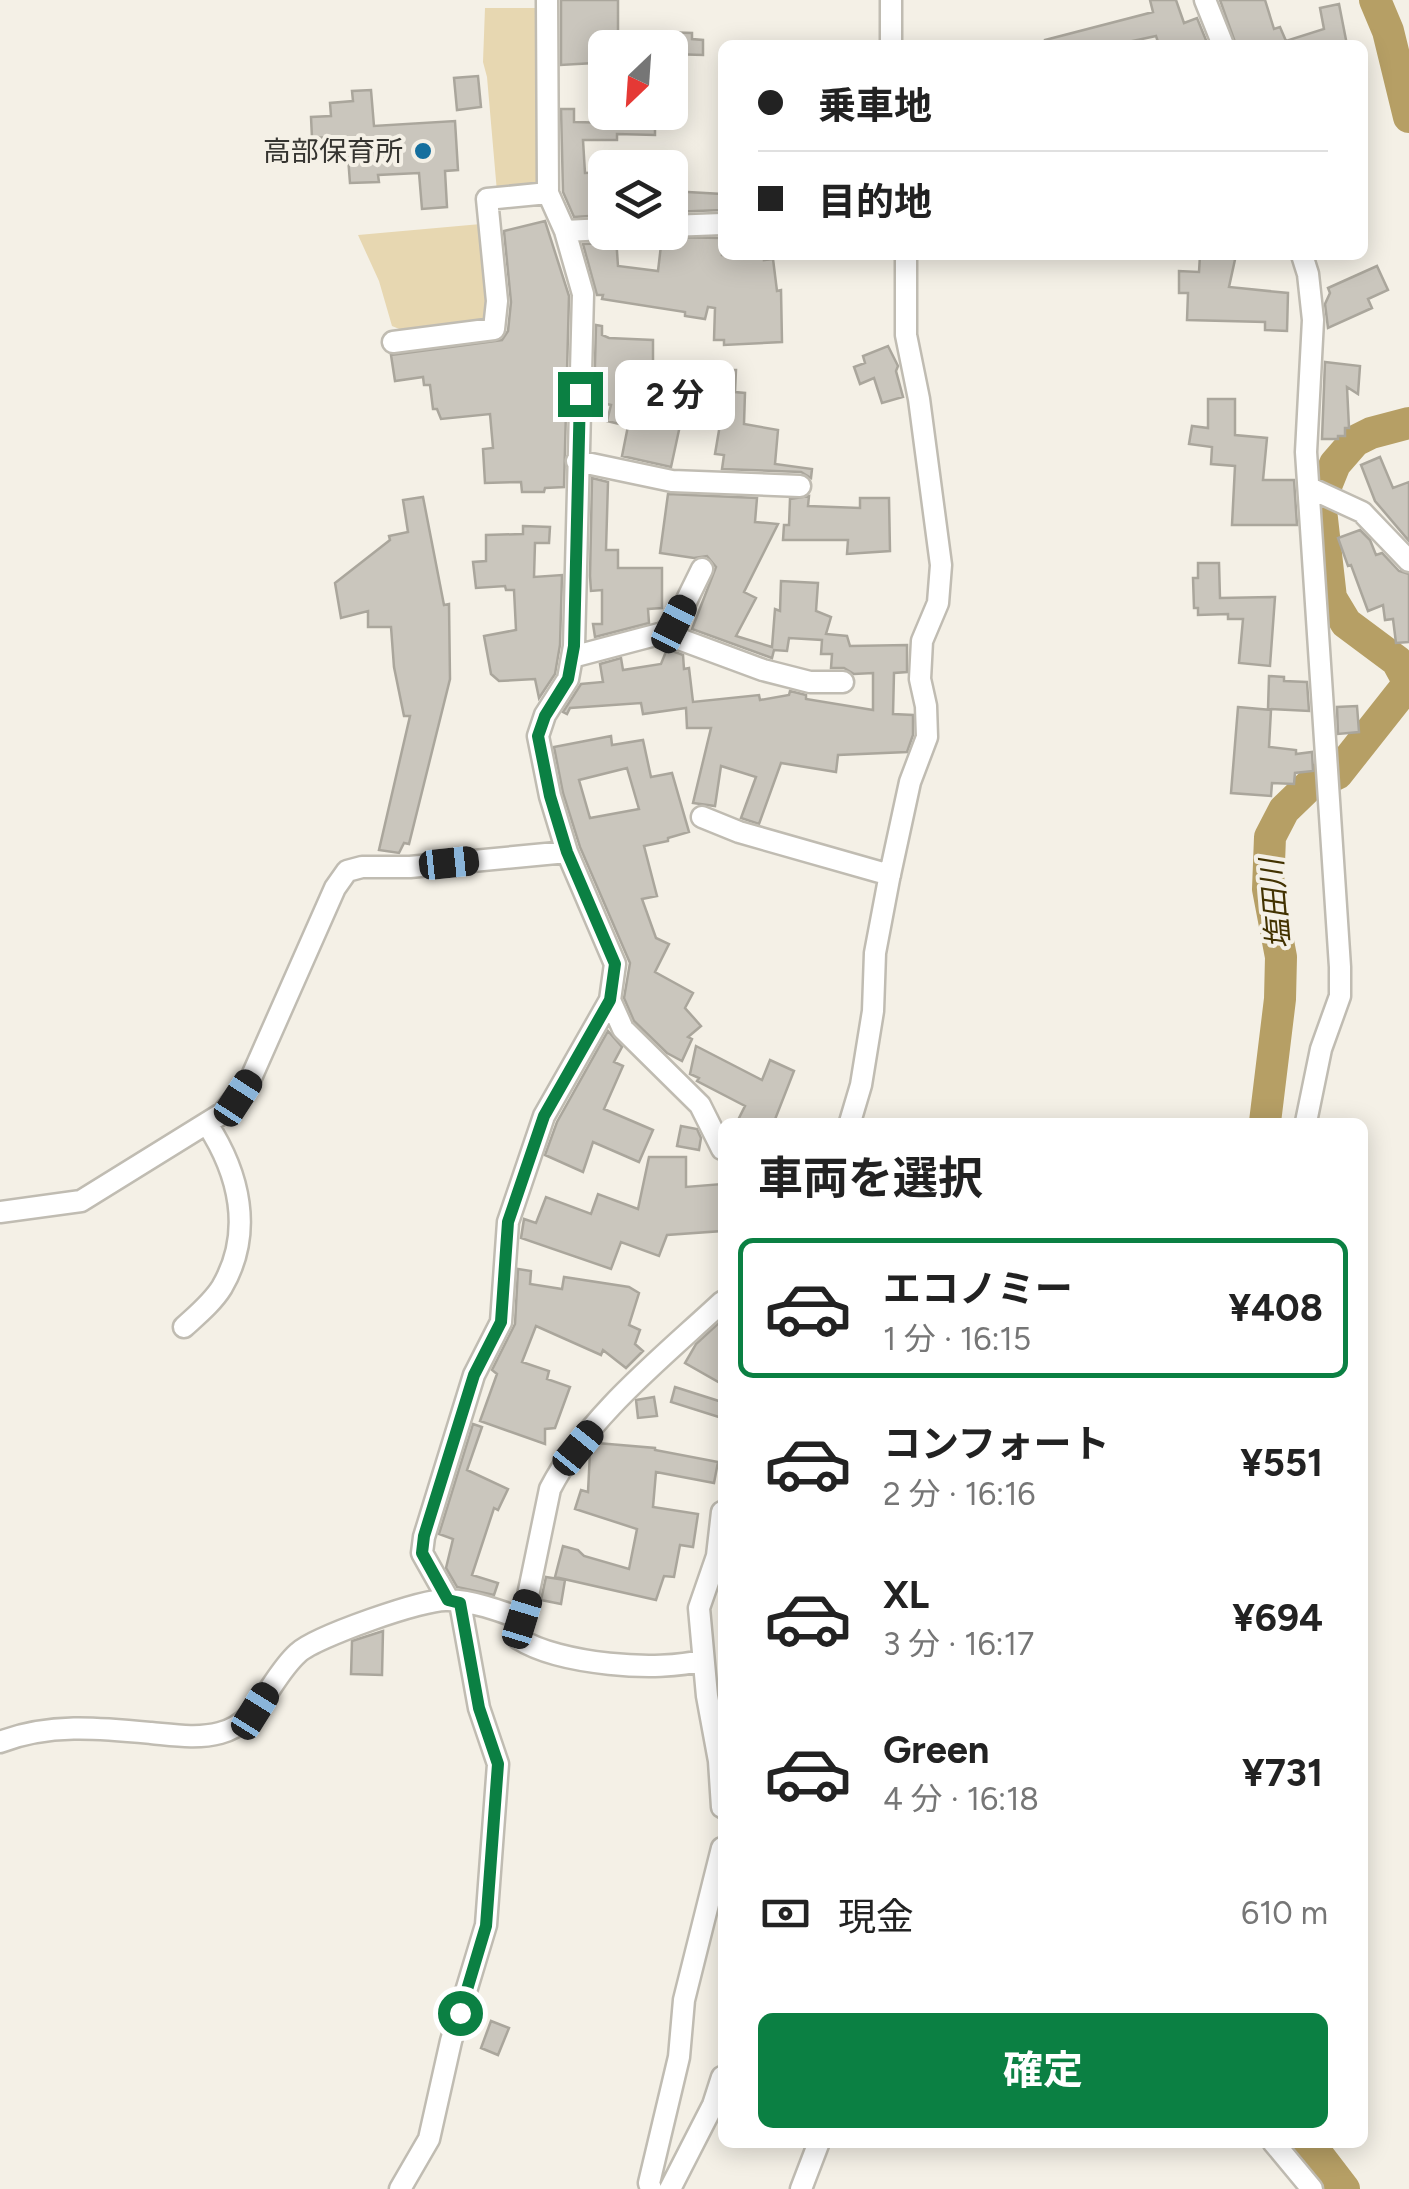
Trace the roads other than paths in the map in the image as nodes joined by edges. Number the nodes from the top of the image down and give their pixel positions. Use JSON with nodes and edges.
{"nodes":[{"id":1,"x":547,"y":0,"type":"edge"},
{"id":2,"x":891,"y":0,"type":"edge"},
{"id":3,"x":1205,"y":0,"type":"edge"},
{"id":4,"x":891,"y":40,"type":"edge"},
{"id":5,"x":1222,"y":40,"type":"edge"},
{"id":6,"x":548,"y":193,"type":"junction"},
{"id":7,"x":718,"y":224,"type":"edge"},
{"id":8,"x":688,"y":225,"type":"edge"},
{"id":9,"x":588,"y":231,"type":"edge"},
{"id":10,"x":565,"y":232,"type":"junction"},
{"id":11,"x":906,"y":260,"type":"edge"},
{"id":12,"x":1304,"y":260,"type":"edge"},
{"id":13,"x":394,"y":342,"type":"dead end"},
{"id":14,"x":577,"y":462,"type":"junction"},
{"id":15,"x":800,"y":486,"type":"dead end"},
{"id":16,"x":1310,"y":488,"type":"junction"},
{"id":17,"x":1409,"y":562,"type":"edge"},
{"id":18,"x":702,"y":569,"type":"dead end"},
{"id":19,"x":663,"y":633,"type":"junction"},
{"id":20,"x":572,"y":658,"type":"junction"},
{"id":21,"x":843,"y":682,"type":"dead end"},
{"id":22,"x":702,"y":818,"type":"dead end"},
{"id":23,"x":567,"y":852,"type":"junction"},
{"id":24,"x":890,"y":875,"type":"junction"},
{"id":25,"x":610,"y":1000,"type":"junction"},
{"id":26,"x":851,"y":1118,"type":"edge"},
{"id":27,"x":1307,"y":1118,"type":"edge"},
{"id":28,"x":207,"y":1124,"type":"junction"},
{"id":29,"x":718,"y":1141,"type":"edge"},
{"id":30,"x":0,"y":1212,"type":"edge"},
{"id":31,"x":718,"y":1306,"type":"edge"},
{"id":32,"x":184,"y":1327,"type":"dead end"},
{"id":33,"x":718,"y":1547,"type":"edge"},
{"id":34,"x":454,"y":1601,"type":"junction"},
{"id":35,"x":522,"y":1619,"type":"junction"},
{"id":36,"x":703,"y":1660,"type":"junction"},
{"id":37,"x":0,"y":1742,"type":"edge"},
{"id":38,"x":718,"y":1754,"type":"edge"},
{"id":39,"x":718,"y":1864,"type":"edge"},
{"id":40,"x":718,"y":2090,"type":"edge"},
{"id":41,"x":817,"y":2148,"type":"edge"},
{"id":42,"x":1278,"y":2148,"type":"edge"},
{"id":43,"x":400,"y":2189,"type":"edge"},
{"id":44,"x":650,"y":2189,"type":"edge"},
{"id":45,"x":670,"y":2189,"type":"edge"},
{"id":46,"x":801,"y":2189,"type":"edge"},
{"id":47,"x":1312,"y":2189,"type":"edge"}],
"edges":[{"from":1,"to":6,"type":"street"},
{"from":2,"to":4,"type":"street"},
{"from":3,"to":5,"type":"street"},
{"from":6,"to":10,"type":"street"},
{"from":6,"to":13,"type":"street"},
{"from":7,"to":8,"type":"street"},
{"from":9,"to":10,"type":"street"},
{"from":10,"to":14,"type":"street"},
{"from":11,"to":24,"type":"street"},
{"from":12,"to":16,"type":"street"},
{"from":14,"to":15,"type":"street"},
{"from":14,"to":20,"type":"street"},
{"from":16,"to":17,"type":"street"},
{"from":16,"to":27,"type":"street"},
{"from":18,"to":19,"type":"street"},
{"from":19,"to":20,"type":"street"},
{"from":19,"to":21,"type":"street"},
{"from":20,"to":23,"type":"street"},
{"from":22,"to":24,"type":"street"},
{"from":23,"to":25,"type":"street"},
{"from":23,"to":28,"type":"street"},
{"from":24,"to":26,"type":"street"},
{"from":25,"to":29,"type":"street"},
{"from":25,"to":34,"type":"street"},
{"from":28,"to":30,"type":"street"},
{"from":28,"to":32,"type":"street"},
{"from":31,"to":35,"type":"street"},
{"from":33,"to":36,"type":"street"},
{"from":34,"to":35,"type":"street"},
{"from":34,"to":37,"type":"street"},
{"from":34,"to":43,"type":"street"},
{"from":35,"to":36,"type":"street"},
{"from":36,"to":38,"type":"street"},
{"from":39,"to":44,"type":"street"},
{"from":40,"to":45,"type":"street"},
{"from":41,"to":46,"type":"street"},
{"from":42,"to":47,"type":"street"}]}
